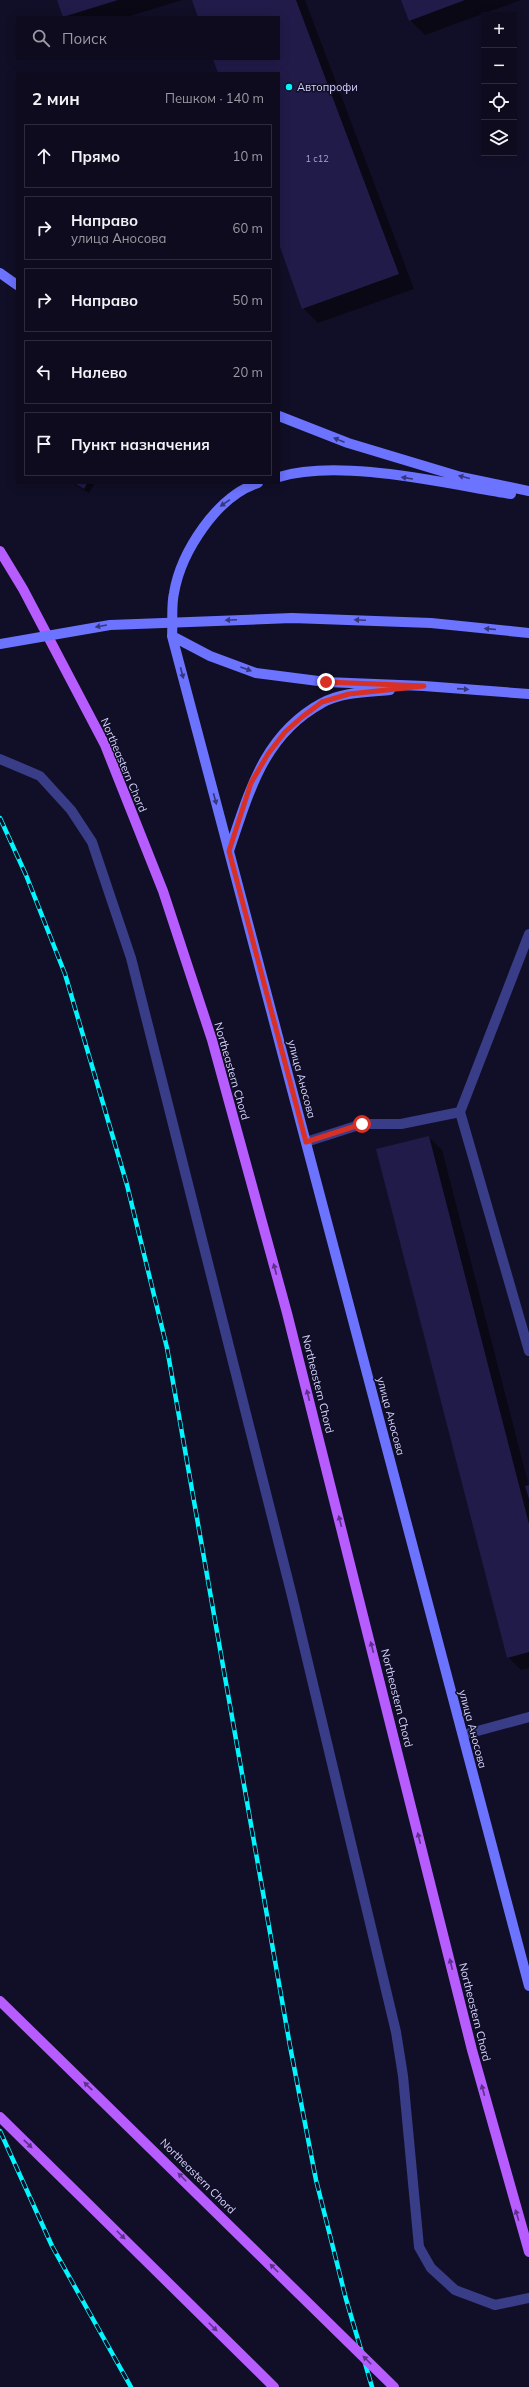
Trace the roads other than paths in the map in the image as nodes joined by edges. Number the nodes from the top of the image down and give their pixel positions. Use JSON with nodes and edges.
{"nodes":[{"id":1,"x":0,"y":273,"type":"edge"},
{"id":2,"x":16,"y":284,"type":"edge"},
{"id":3,"x":280,"y":416,"type":"edge"},
{"id":4,"x":280,"y":477,"type":"edge"},
{"id":5,"x":256,"y":484,"type":"edge"},
{"id":6,"x":529,"y":491,"type":"edge"},
{"id":7,"x":529,"y":496,"type":"edge"},
{"id":8,"x":0,"y":551,"type":"edge"},
{"id":9,"x":529,"y":632,"type":"edge"},
{"id":10,"x":172,"y":636,"type":"junction"},
{"id":11,"x":0,"y":644,"type":"edge"},
{"id":12,"x":424,"y":686,"type":"junction"},
{"id":13,"x":529,"y":694,"type":"edge"},
{"id":14,"x":0,"y":759,"type":"edge"},
{"id":15,"x":229,"y":851,"type":"junction"},
{"id":16,"x":529,"y":934,"type":"edge"},
{"id":17,"x":460,"y":1112,"type":"junction"},
{"id":18,"x":306,"y":1142,"type":"junction"},
{"id":19,"x":529,"y":1351,"type":"edge"},
{"id":20,"x":529,"y":1717,"type":"edge"},
{"id":21,"x":463,"y":1735,"type":"junction"},
{"id":22,"x":529,"y":1986,"type":"edge"},
{"id":23,"x":0,"y":2001,"type":"edge"},
{"id":24,"x":0,"y":2117,"type":"edge"},
{"id":25,"x":529,"y":2252,"type":"edge"},
{"id":26,"x":529,"y":2298,"type":"edge"},
{"id":27,"x":274,"y":2387,"type":"edge"},
{"id":28,"x":394,"y":2387,"type":"edge"}],
"edges":[{"from":1,"to":2,"type":"street"},
{"from":6,"to":3,"type":"street","one_way":true},
{"from":7,"to":4,"type":"street","one_way":true},
{"from":5,"to":10,"type":"street","name":"улица Аносова","one_way":true},
{"from":25,"to":8,"type":"main road","name":"Northeastern Chord","one_way":true},
{"from":9,"to":11,"type":"street","one_way":true,"bridge":true},
{"from":10,"to":12,"type":"street","one_way":true},
{"from":10,"to":15,"type":"street","name":"улица Аносова","one_way":true},
{"from":12,"to":13,"type":"street","one_way":true},
{"from":12,"to":15,"type":"street"},
{"from":14,"to":26,"type":"lane"},
{"from":15,"to":18,"type":"street","name":"улица Аносова"},
{"from":16,"to":17,"type":"lane"},
{"from":17,"to":18,"type":"lane"},
{"from":17,"to":19,"type":"lane"},
{"from":18,"to":21,"type":"street","name":"улица Аносова"},
{"from":20,"to":21,"type":"lane"},
{"from":21,"to":22,"type":"street","name":"улица Аносова"},
{"from":28,"to":23,"type":"main road","name":"Northeastern Chord","one_way":true,"bridge":true},
{"from":24,"to":27,"type":"main road","one_way":true}]}
